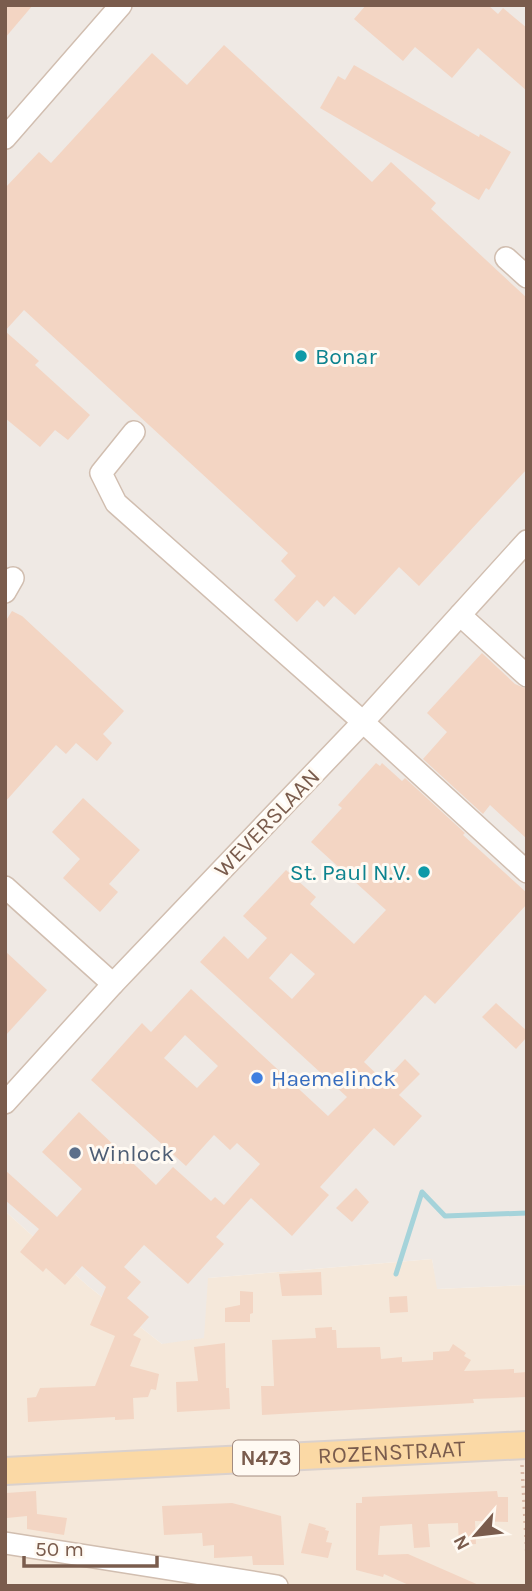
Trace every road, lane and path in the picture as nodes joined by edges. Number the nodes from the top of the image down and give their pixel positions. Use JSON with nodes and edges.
{"nodes":[{"id":1,"x":121,"y":5,"type":"edge"},
{"id":2,"x":5,"y":138,"type":"edge"},
{"id":3,"x":506,"y":258,"type":"dead end"},
{"id":4,"x":527,"y":278,"type":"edge"},
{"id":5,"x":134,"y":432,"type":"dead end"},
{"id":6,"x":527,"y":541,"type":"edge"},
{"id":7,"x":460,"y":615,"type":"junction"},
{"id":8,"x":527,"y":676,"type":"edge"},
{"id":9,"x":363,"y":722,"type":"junction"},
{"id":10,"x":527,"y":872,"type":"edge"},
{"id":11,"x":5,"y":887,"type":"edge"},
{"id":12,"x":113,"y":984,"type":"junction"},
{"id":13,"x":5,"y":1102,"type":"edge"},
{"id":14,"x":524,"y":1445,"type":"edge"},
{"id":15,"x":5,"y":1471,"type":"edge"},
{"id":16,"x":5,"y":1543,"type":"edge"},
{"id":17,"x":527,"y":1557,"type":"edge"},
{"id":18,"x":277,"y":1586,"type":"edge"}],
"edges":[{"from":1,"to":2,"type":"street"},
{"from":3,"to":4,"type":"street"},
{"from":5,"to":9,"type":"street"},
{"from":6,"to":7,"type":"street","name":"WEVERSLAAN"},
{"from":7,"to":8,"type":"street"},
{"from":7,"to":9,"type":"street","name":"WEVERSLAAN"},
{"from":9,"to":10,"type":"street"},
{"from":9,"to":12,"type":"street","name":"WEVERSLAAN"},
{"from":11,"to":12,"type":"street"},
{"from":12,"to":13,"type":"street","name":"WEVERSLAAN"},
{"from":14,"to":15,"type":"main road","name":"ROZENSTRAAT","number":"N473"},
{"from":14,"to":17,"type":"path"},
{"from":16,"to":18,"type":"street"}]}
